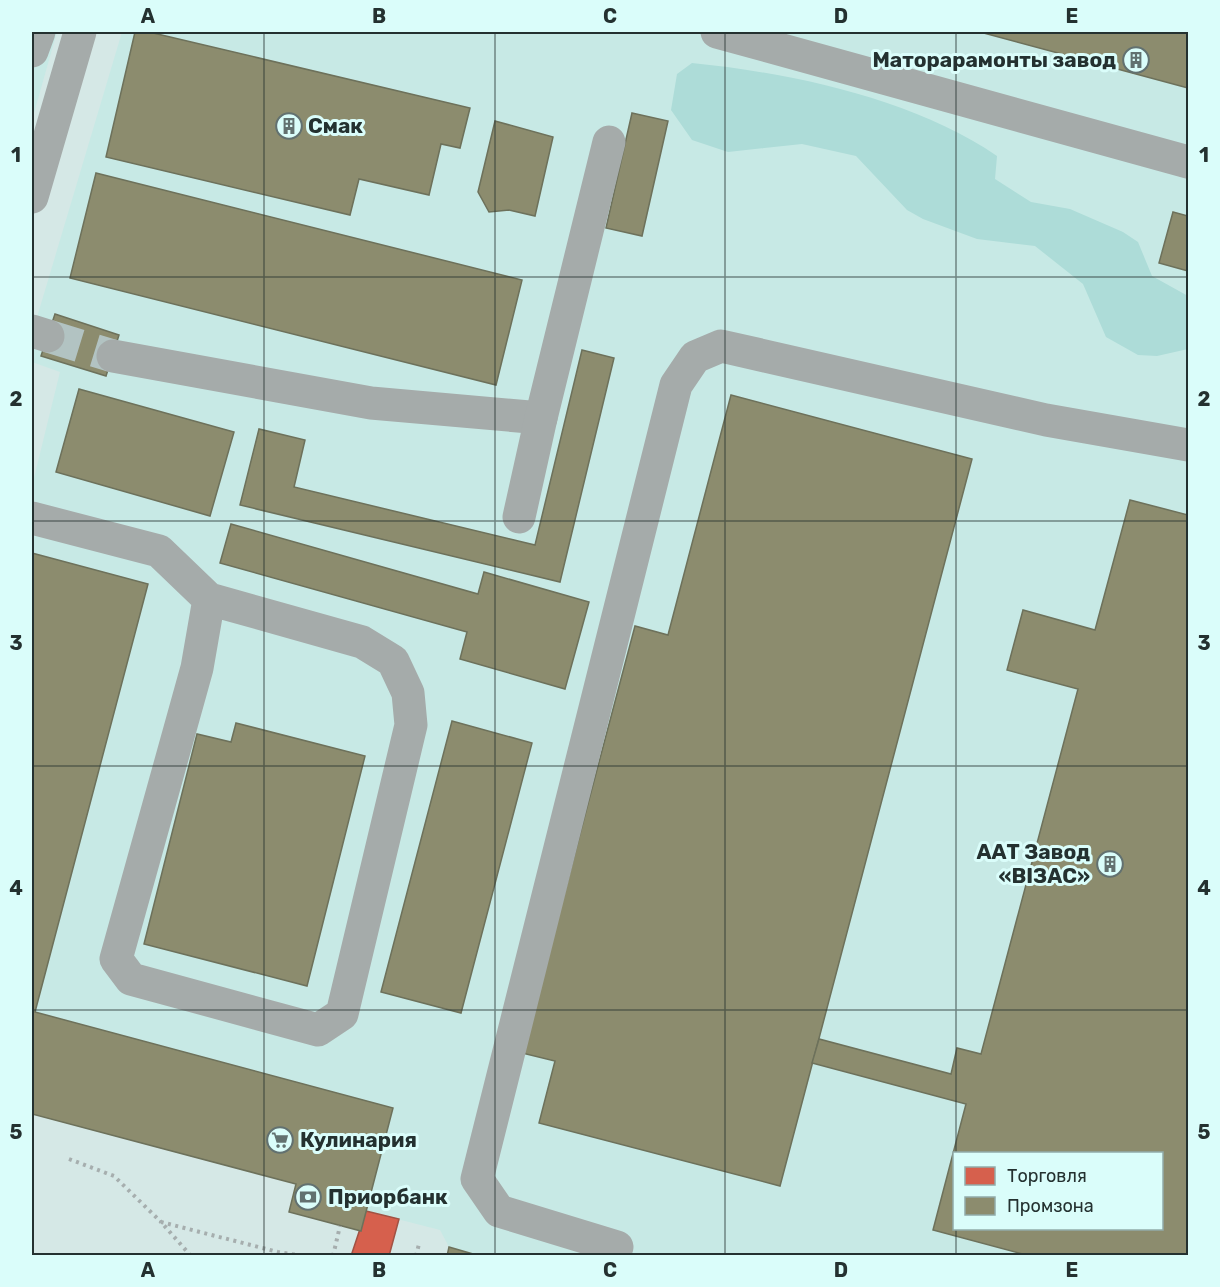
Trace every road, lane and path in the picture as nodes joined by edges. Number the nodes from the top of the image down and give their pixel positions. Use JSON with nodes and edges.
{"nodes":[{"id":1,"x":39,"y":32,"type":"edge"},
{"id":2,"x":80,"y":32,"type":"edge"},
{"id":3,"x":717,"y":32,"type":"edge"},
{"id":4,"x":32,"y":51,"type":"edge"},
{"id":5,"x":609,"y":142,"type":"dead end"},
{"id":6,"x":1188,"y":162,"type":"edge"},
{"id":7,"x":32,"y":197,"type":"edge"},
{"id":8,"x":113,"y":356,"type":"tunnel mouth"},
{"id":9,"x":541,"y":418,"type":"junction"},
{"id":10,"x":1188,"y":445,"type":"edge"},
{"id":11,"x":519,"y":517,"type":"dead end"},
{"id":12,"x":32,"y":518,"type":"edge"},
{"id":13,"x":209,"y":598,"type":"junction"},
{"id":14,"x":69,"y":1159,"type":"dead end"},
{"id":15,"x":161,"y":1222,"type":"junction"},
{"id":16,"x":340,"y":1226,"type":"dead end"},
{"id":17,"x":419,"y":1244,"type":"dead end"},
{"id":18,"x":617,"y":1247,"type":"dead end"},
{"id":19,"x":191,"y":1256,"type":"edge"},
{"id":20,"x":304,"y":1256,"type":"edge"},
{"id":21,"x":333,"y":1256,"type":"edge"},
{"id":22,"x":416,"y":1256,"type":"edge"}],
"edges":[{"from":1,"to":4,"type":"lane"},
{"from":2,"to":7,"type":"lane"},
{"from":3,"to":6,"type":"lane"},
{"from":5,"to":9,"type":"lane"},
{"from":8,"to":9,"type":"lane"},
{"from":9,"to":11,"type":"lane"},
{"from":10,"to":18,"type":"lane"},
{"from":12,"to":13,"type":"lane"},
{"from":13,"to":13,"type":"lane"},
{"from":14,"to":15,"type":"path"},
{"from":15,"to":19,"type":"path"},
{"from":15,"to":20,"type":"path"},
{"from":16,"to":21,"type":"path"},
{"from":17,"to":22,"type":"path"}]}
